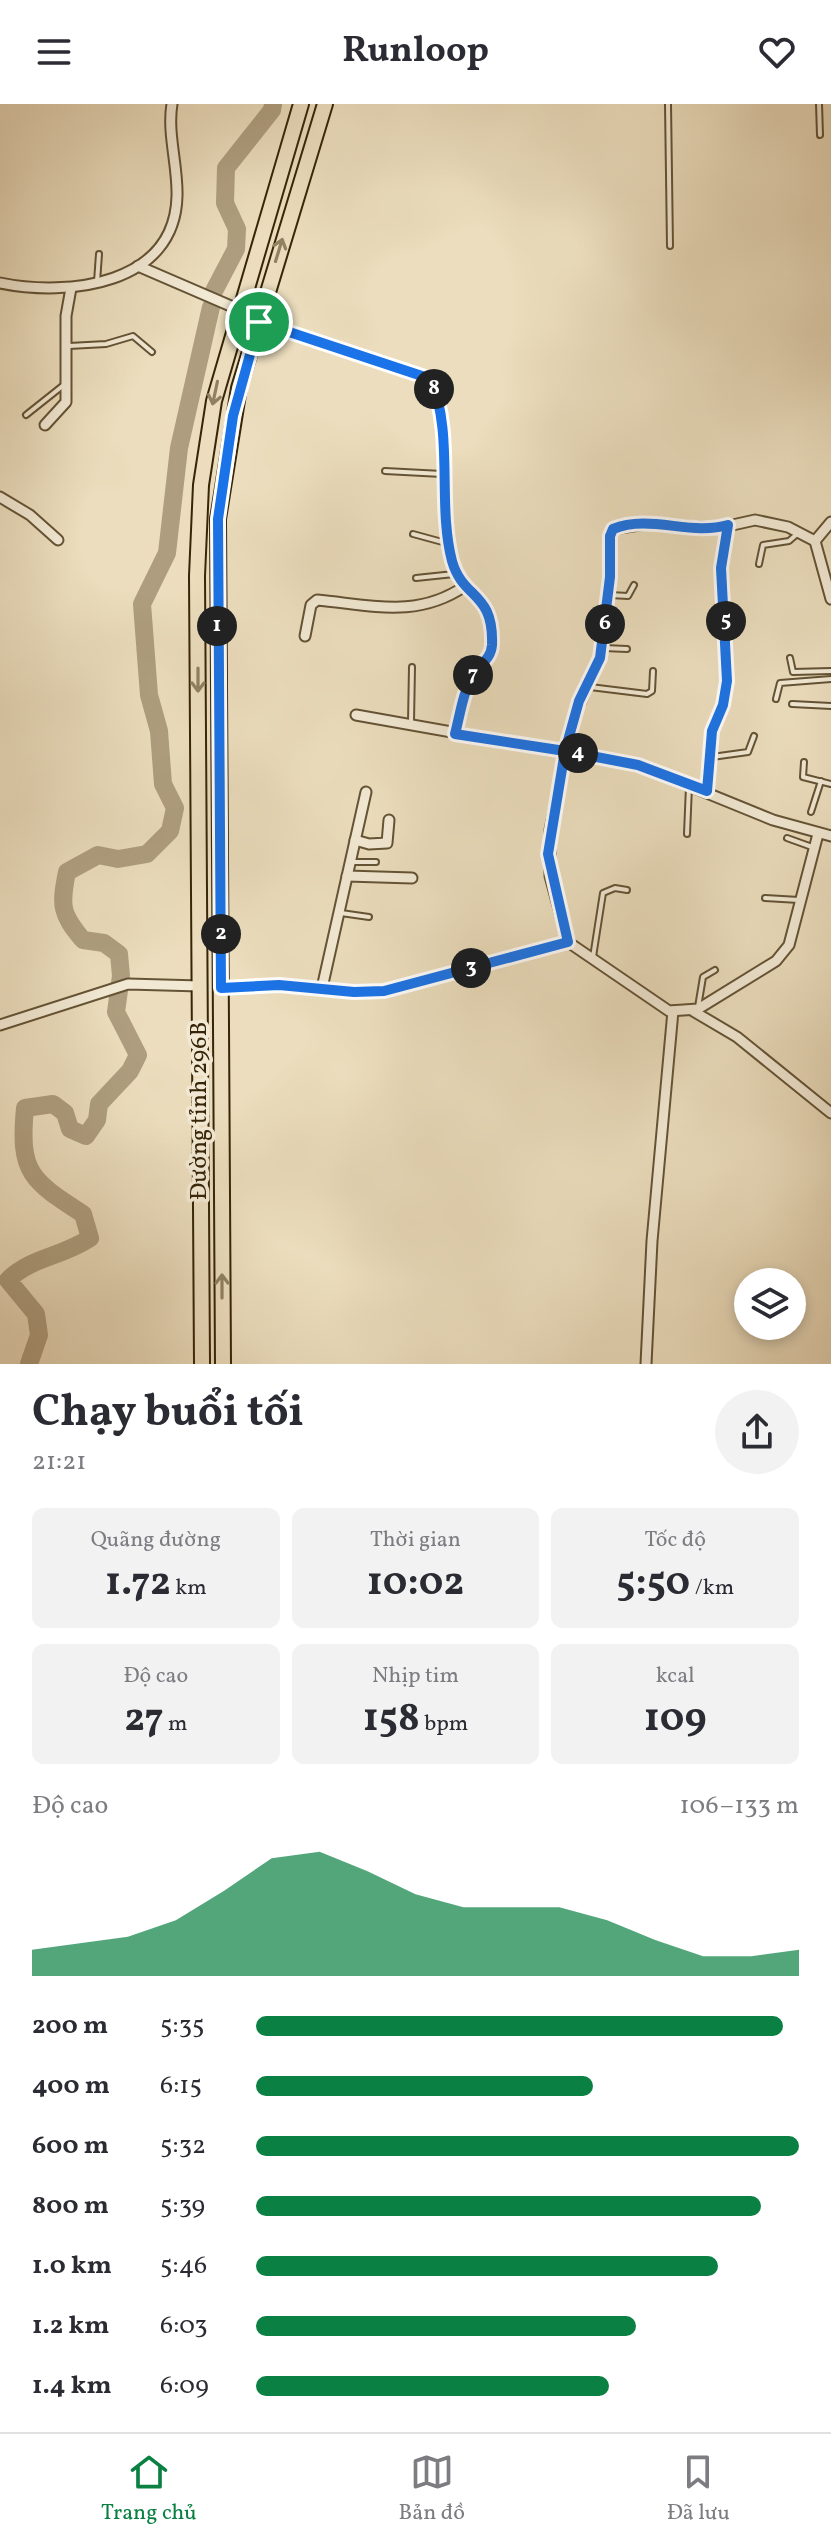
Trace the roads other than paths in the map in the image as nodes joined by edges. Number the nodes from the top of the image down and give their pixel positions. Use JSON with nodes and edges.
{"nodes":[{"id":1,"x":172,"y":104,"type":"edge"},
{"id":2,"x":301,"y":104,"type":"edge"},
{"id":3,"x":325,"y":104,"type":"edge"},
{"id":4,"x":668,"y":104,"type":"edge"},
{"id":5,"x":819,"y":104,"type":"edge"},
{"id":6,"x":820,"y":135,"type":"dead end"},
{"id":7,"x":670,"y":246,"type":"dead end"},
{"id":8,"x":99,"y":254,"type":"dead end"},
{"id":9,"x":138,"y":266,"type":"junction"},
{"id":10,"x":0,"y":283,"type":"edge"},
{"id":11,"x":96,"y":284,"type":"junction"},
{"id":12,"x":71,"y":288,"type":"junction"},
{"id":13,"x":240,"y":310,"type":"junction"},
{"id":14,"x":259,"y":322,"type":"junction"},
{"id":15,"x":66,"y":346,"type":"junction"},
{"id":16,"x":152,"y":352,"type":"dead end"},
{"id":17,"x":67,"y":383,"type":"junction"},
{"id":18,"x":26,"y":415,"type":"dead end"},
{"id":19,"x":45,"y":425,"type":"dead end"},
{"id":20,"x":385,"y":471,"type":"dead end"},
{"id":21,"x":442,"y":474,"type":"junction"},
{"id":22,"x":0,"y":497,"type":"edge"},
{"id":23,"x":831,"y":522,"type":"edge"},
{"id":24,"x":728,"y":525,"type":"junction"},
{"id":25,"x":799,"y":533,"type":"junction"},
{"id":26,"x":413,"y":534,"type":"dead end"},
{"id":27,"x":58,"y":540,"type":"dead end"},
{"id":28,"x":815,"y":541,"type":"junction"},
{"id":29,"x":448,"y":544,"type":"junction"},
{"id":30,"x":759,"y":564,"type":"dead end"},
{"id":31,"x":456,"y":574,"type":"junction"},
{"id":32,"x":416,"y":578,"type":"dead end"},
{"id":33,"x":634,"y":585,"type":"dead end"},
{"id":34,"x":465,"y":586,"type":"junction"},
{"id":35,"x":608,"y":595,"type":"junction"},
{"id":36,"x":831,"y":599,"type":"edge"},
{"id":37,"x":305,"y":636,"type":"dead end"},
{"id":38,"x":602,"y":648,"type":"junction"},
{"id":39,"x":627,"y":649,"type":"dead end"},
{"id":40,"x":790,"y":658,"type":"dead end"},
{"id":41,"x":412,"y":667,"type":"dead end"},
{"id":42,"x":653,"y":671,"type":"dead end"},
{"id":43,"x":831,"y":671,"type":"edge"},
{"id":44,"x":831,"y":679,"type":"edge"},
{"id":45,"x":588,"y":687,"type":"junction"},
{"id":46,"x":776,"y":699,"type":"dead end"},
{"id":47,"x":792,"y":704,"type":"dead end"},
{"id":48,"x":831,"y":706,"type":"edge"},
{"id":49,"x":356,"y":715,"type":"dead end"},
{"id":50,"x":411,"y":722,"type":"junction"},
{"id":51,"x":455,"y":734,"type":"junction"},
{"id":52,"x":754,"y":736,"type":"dead end"},
{"id":53,"x":565,"y":751,"type":"junction"},
{"id":54,"x":710,"y":757,"type":"junction"},
{"id":55,"x":804,"y":762,"type":"dead end"},
{"id":56,"x":821,"y":781,"type":"junction"},
{"id":57,"x":689,"y":784,"type":"junction"},
{"id":58,"x":831,"y":784,"type":"edge"},
{"id":59,"x":707,"y":791,"type":"junction"},
{"id":60,"x":366,"y":792,"type":"dead end"},
{"id":61,"x":811,"y":812,"type":"dead end"},
{"id":62,"x":389,"y":820,"type":"dead end"},
{"id":63,"x":687,"y":834,"type":"dead end"},
{"id":64,"x":818,"y":834,"type":"junction"},
{"id":65,"x":831,"y":836,"type":"edge"},
{"id":66,"x":787,"y":838,"type":"dead end"},
{"id":67,"x":355,"y":840,"type":"junction"},
{"id":68,"x":814,"y":847,"type":"junction"},
{"id":69,"x":350,"y":862,"type":"junction"},
{"id":70,"x":376,"y":862,"type":"dead end"},
{"id":71,"x":347,"y":876,"type":"junction"},
{"id":72,"x":412,"y":878,"type":"dead end"},
{"id":73,"x":627,"y":890,"type":"dead end"},
{"id":74,"x":765,"y":898,"type":"dead end"},
{"id":75,"x":799,"y":900,"type":"junction"},
{"id":76,"x":339,"y":913,"type":"junction"},
{"id":77,"x":369,"y":917,"type":"dead end"},
{"id":78,"x":568,"y":942,"type":"junction"},
{"id":79,"x":593,"y":957,"type":"junction"},
{"id":80,"x":715,"y":970,"type":"dead end"},
{"id":81,"x":200,"y":986,"type":"junction"},
{"id":82,"x":221,"y":988,"type":"junction"},
{"id":83,"x":322,"y":988,"type":"junction"},
{"id":84,"x":696,"y":1010,"type":"junction"},
{"id":85,"x":673,"y":1011,"type":"junction"},
{"id":86,"x":0,"y":1025,"type":"edge"},
{"id":87,"x":829,"y":1112,"type":"edge"},
{"id":88,"x":202,"y":1364,"type":"edge"},
{"id":89,"x":223,"y":1364,"type":"edge"},
{"id":90,"x":646,"y":1364,"type":"edge"}],
"edges":[{"from":1,"to":9,"type":"street"},
{"from":2,"to":13,"type":"main road","name":"Đường tỉnh 296B"},
{"from":14,"to":3,"type":"main road","name":"Đường tỉnh 296B","one_way":true},
{"from":4,"to":7,"type":"lane"},
{"from":5,"to":6,"type":"lane"},
{"from":8,"to":11,"type":"lane"},
{"from":9,"to":11,"type":"street"},
{"from":9,"to":13,"type":"street"},
{"from":10,"to":12,"type":"street"},
{"from":11,"to":12,"type":"street"},
{"from":12,"to":15,"type":"street"},
{"from":13,"to":81,"type":"main road","name":"Đường tỉnh 296B","one_way":true},
{"from":14,"to":21,"type":"street"},
{"from":14,"to":82,"type":"main road","name":"Đường tỉnh 296B"},
{"from":15,"to":16,"type":"lane"},
{"from":15,"to":17,"type":"street"},
{"from":17,"to":18,"type":"lane"},
{"from":17,"to":19,"type":"street"},
{"from":20,"to":21,"type":"lane"},
{"from":21,"to":29,"type":"street"},
{"from":22,"to":27,"type":"street"},
{"from":23,"to":28,"type":"street"},
{"from":24,"to":25,"type":"street"},
{"from":24,"to":35,"type":"street"},
{"from":24,"to":54,"type":"street"},
{"from":25,"to":28,"type":"street"},
{"from":25,"to":30,"type":"lane"},
{"from":26,"to":29,"type":"lane"},
{"from":28,"to":36,"type":"street"},
{"from":29,"to":31,"type":"street"},
{"from":31,"to":32,"type":"lane"},
{"from":31,"to":34,"type":"street"},
{"from":33,"to":35,"type":"lane"},
{"from":34,"to":37,"type":"street"},
{"from":34,"to":51,"type":"street"},
{"from":35,"to":38,"type":"street"},
{"from":38,"to":39,"type":"lane"},
{"from":38,"to":45,"type":"street"},
{"from":40,"to":43,"type":"lane"},
{"from":41,"to":50,"type":"lane"},
{"from":42,"to":45,"type":"lane"},
{"from":44,"to":46,"type":"lane"},
{"from":45,"to":53,"type":"street"},
{"from":47,"to":48,"type":"lane"},
{"from":49,"to":50,"type":"street"},
{"from":50,"to":51,"type":"street"},
{"from":51,"to":53,"type":"street"},
{"from":52,"to":54,"type":"lane"},
{"from":53,"to":57,"type":"street"},
{"from":53,"to":78,"type":"street"},
{"from":54,"to":59,"type":"street"},
{"from":55,"to":56,"type":"lane"},
{"from":56,"to":58,"type":"lane"},
{"from":56,"to":61,"type":"lane"},
{"from":57,"to":59,"type":"street"},
{"from":57,"to":63,"type":"lane"},
{"from":59,"to":64,"type":"street"},
{"from":60,"to":67,"type":"street"},
{"from":62,"to":67,"type":"street"},
{"from":64,"to":65,"type":"street"},
{"from":64,"to":68,"type":"street"},
{"from":66,"to":68,"type":"lane"},
{"from":67,"to":69,"type":"street"},
{"from":68,"to":75,"type":"street"},
{"from":69,"to":70,"type":"lane"},
{"from":69,"to":71,"type":"street"},
{"from":71,"to":72,"type":"street"},
{"from":71,"to":76,"type":"street"},
{"from":73,"to":79,"type":"lane"},
{"from":74,"to":75,"type":"lane"},
{"from":75,"to":84,"type":"street"},
{"from":76,"to":77,"type":"lane"},
{"from":76,"to":83,"type":"street"},
{"from":78,"to":79,"type":"street"},
{"from":78,"to":83,"type":"street"},
{"from":79,"to":85,"type":"street"},
{"from":80,"to":84,"type":"lane"},
{"from":81,"to":86,"type":"street"},
{"from":81,"to":88,"type":"main road","name":"Đường tỉnh 296B"},
{"from":82,"to":83,"type":"street"},
{"from":89,"to":82,"type":"main road","name":"Đường tỉnh 296B","one_way":true},
{"from":84,"to":85,"type":"street"},
{"from":84,"to":87,"type":"street"},
{"from":85,"to":90,"type":"street"}]}
